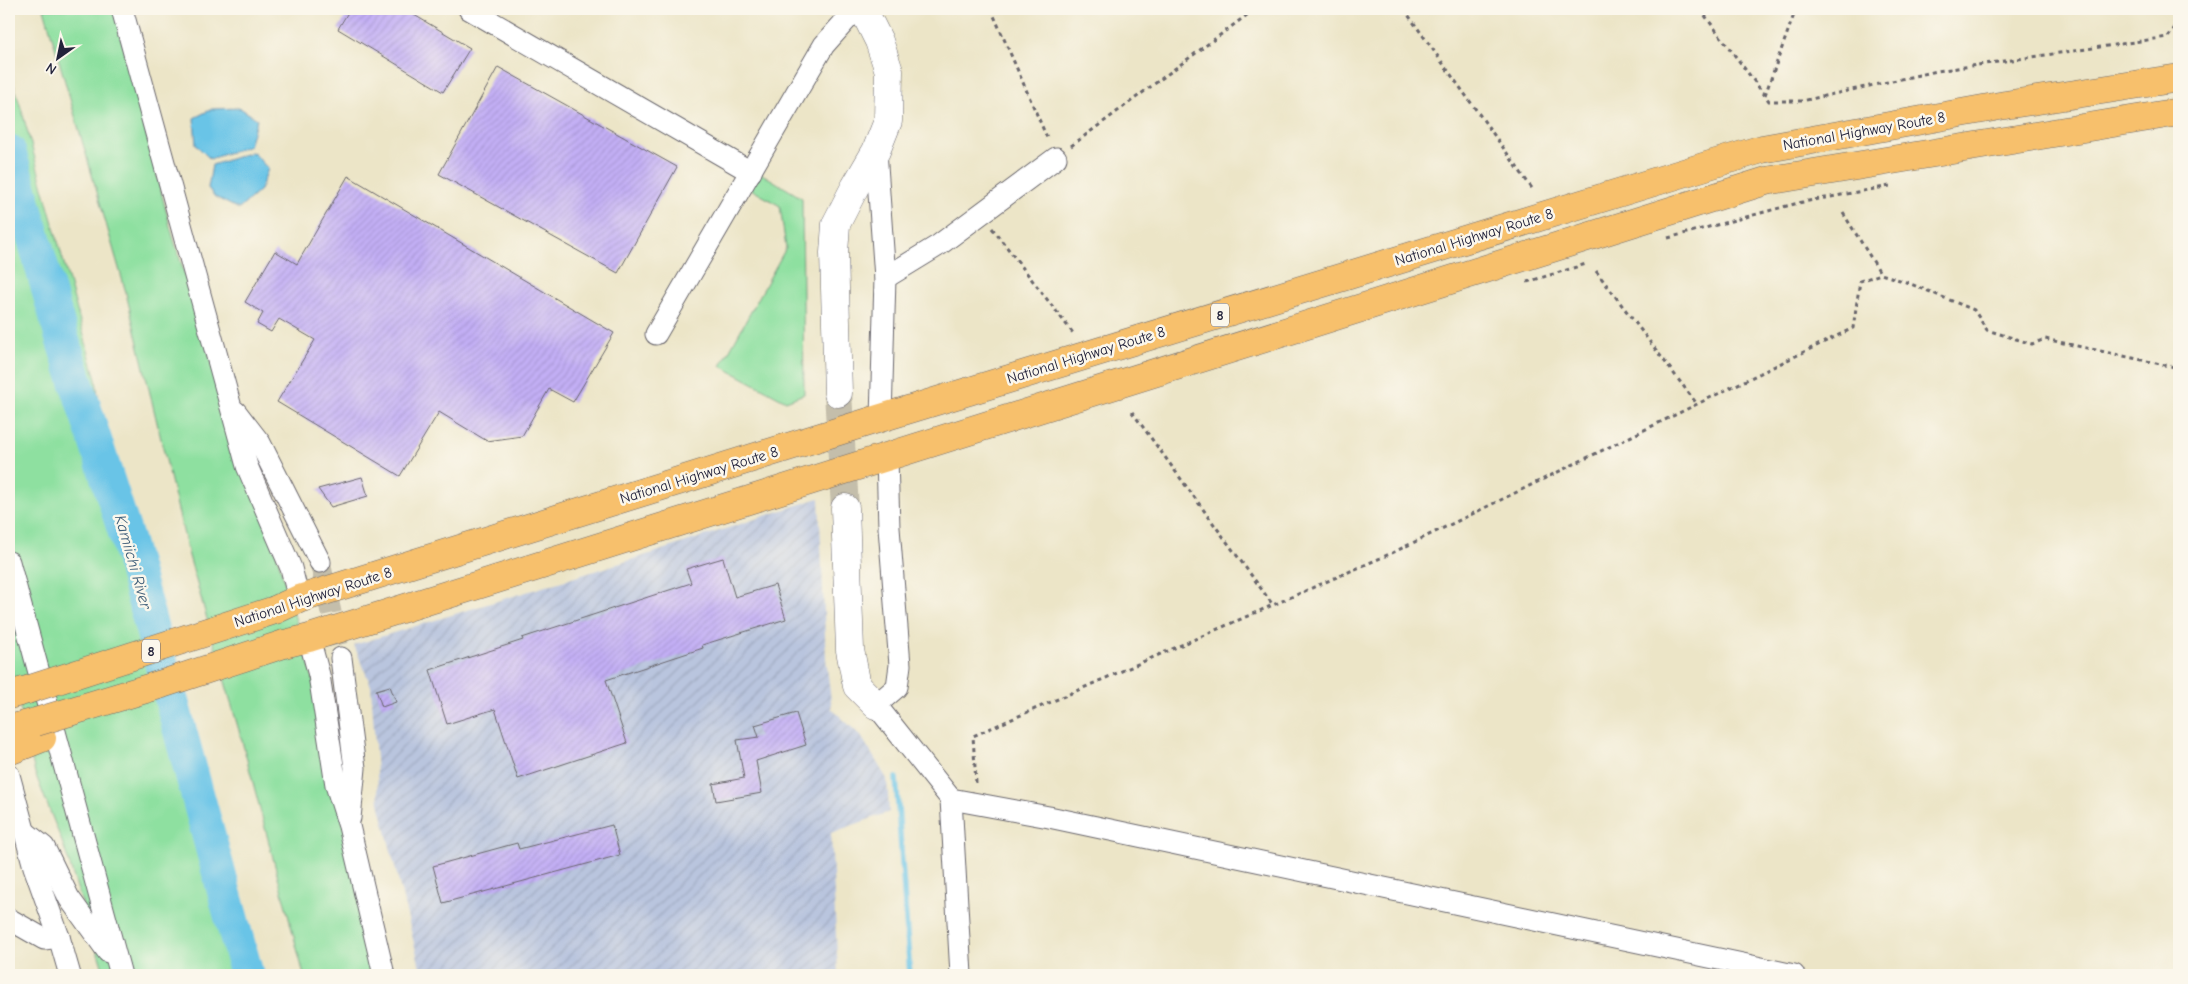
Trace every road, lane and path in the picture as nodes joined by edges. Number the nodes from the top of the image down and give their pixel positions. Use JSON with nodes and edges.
{"nodes":[{"id":1,"x":122,"y":9,"type":"edge"},
{"id":2,"x":469,"y":9,"type":"edge"},
{"id":3,"x":856,"y":9,"type":"edge"},
{"id":4,"x":863,"y":9,"type":"edge"},
{"id":5,"x":991,"y":9,"type":"edge"},
{"id":6,"x":1255,"y":9,"type":"edge"},
{"id":7,"x":1404,"y":9,"type":"edge"},
{"id":8,"x":1700,"y":9,"type":"edge"},
{"id":9,"x":1796,"y":9,"type":"edge"},
{"id":10,"x":2179,"y":22,"type":"edge"},
{"id":11,"x":2179,"y":78,"type":"edge"},
{"id":12,"x":1764,"y":95,"type":"junction"},
{"id":13,"x":2179,"y":112,"type":"edge"},
{"id":14,"x":876,"y":152,"type":"junction"},
{"id":15,"x":1056,"y":158,"type":"junction"},
{"id":16,"x":751,"y":172,"type":"junction"},
{"id":17,"x":1896,"y":185,"type":"dead end"},
{"id":18,"x":1534,"y":191,"type":"dead end"},
{"id":19,"x":1843,"y":213,"type":"dead end"},
{"id":20,"x":981,"y":214,"type":"junction"},
{"id":21,"x":1667,"y":238,"type":"dead end"},
{"id":22,"x":1589,"y":263,"type":"dead end"},
{"id":23,"x":1596,"y":272,"type":"dead end"},
{"id":24,"x":1881,"y":274,"type":"junction"},
{"id":25,"x":885,"y":278,"type":"junction"},
{"id":26,"x":1525,"y":283,"type":"dead end"},
{"id":27,"x":1073,"y":333,"type":"dead end"},
{"id":28,"x":656,"y":334,"type":"dead end"},
{"id":29,"x":2179,"y":368,"type":"edge"},
{"id":30,"x":838,"y":393,"type":"tunnel mouth"},
{"id":31,"x":230,"y":404,"type":"junction"},
{"id":32,"x":1697,"y":404,"type":"junction"},
{"id":33,"x":1132,"y":412,"type":"dead end"},
{"id":34,"x":881,"y":418,"type":"junction"},
{"id":35,"x":887,"y":457,"type":"junction"},
{"id":36,"x":845,"y":508,"type":"tunnel mouth"},
{"id":37,"x":9,"y":562,"type":"edge"},
{"id":38,"x":320,"y":562,"type":"tunnel mouth"},
{"id":39,"x":287,"y":605,"type":"junction"},
{"id":40,"x":1273,"y":605,"type":"junction"},
{"id":41,"x":297,"y":641,"type":"junction"},
{"id":42,"x":341,"y":658,"type":"tunnel mouth"},
{"id":43,"x":17,"y":685,"type":"edge"},
{"id":44,"x":876,"y":705,"type":"junction"},
{"id":45,"x":11,"y":739,"type":"edge"},
{"id":46,"x":10,"y":780,"type":"edge"},
{"id":47,"x":951,"y":799,"type":"junction"},
{"id":48,"x":977,"y":804,"type":"junction"},
{"id":49,"x":349,"y":826,"type":"junction"},
{"id":50,"x":25,"y":832,"type":"junction"},
{"id":51,"x":9,"y":918,"type":"edge"},
{"id":52,"x":59,"y":937,"type":"junction"},
{"id":53,"x":119,"y":970,"type":"edge"},
{"id":54,"x":70,"y":975,"type":"edge"},
{"id":55,"x":384,"y":975,"type":"edge"},
{"id":56,"x":960,"y":975,"type":"edge"},
{"id":57,"x":1794,"y":975,"type":"edge"}],
"edges":[{"from":1,"to":31,"type":"street"},
{"from":2,"to":16,"type":"street"},
{"from":3,"to":16,"type":"street"},
{"from":4,"to":14,"type":"street"},
{"from":5,"to":15,"type":"path"},
{"from":6,"to":15,"type":"path"},
{"from":7,"to":18,"type":"path"},
{"from":8,"to":12,"type":"path"},
{"from":9,"to":12,"type":"path"},
{"from":10,"to":12,"type":"path"},
{"from":11,"to":34,"type":"highway","name":"National Highway Route 8","number":"8"},
{"from":13,"to":35,"type":"highway","number":"8"},
{"from":14,"to":25,"type":"street"},
{"from":14,"to":30,"type":"street"},
{"from":15,"to":20,"type":"street"},
{"from":16,"to":28,"type":"street"},
{"from":17,"to":21,"type":"path"},
{"from":19,"to":24,"type":"path"},
{"from":20,"to":25,"type":"street"},
{"from":20,"to":27,"type":"path"},
{"from":22,"to":26,"type":"path"},
{"from":23,"to":32,"type":"path"},
{"from":24,"to":29,"type":"path"},
{"from":24,"to":32,"type":"path"},
{"from":25,"to":34,"type":"street"},
{"from":31,"to":38,"type":"street"},
{"from":31,"to":39,"type":"street"},
{"from":32,"to":40,"type":"path"},
{"from":33,"to":40,"type":"path"},
{"from":34,"to":39,"type":"highway","name":"National Highway Route 8","number":"8"},
{"from":35,"to":41,"type":"highway","number":"8"},
{"from":35,"to":44,"type":"street"},
{"from":36,"to":44,"type":"street"},
{"from":37,"to":53,"type":"street"},
{"from":39,"to":43,"type":"highway","name":"National Highway Route 8","number":"8","bridge":true},
{"from":40,"to":48,"type":"path"},
{"from":41,"to":45,"type":"highway","number":"8","bridge":true},
{"from":41,"to":49,"type":"street"},
{"from":42,"to":49,"type":"street"},
{"from":44,"to":47,"type":"street"},
{"from":46,"to":50,"type":"street"},
{"from":47,"to":48,"type":"street"},
{"from":47,"to":56,"type":"street"},
{"from":48,"to":57,"type":"street"},
{"from":49,"to":55,"type":"street"},
{"from":50,"to":52,"type":"street"},
{"from":50,"to":53,"type":"street"},
{"from":51,"to":52,"type":"street"},
{"from":52,"to":54,"type":"street"}]}
